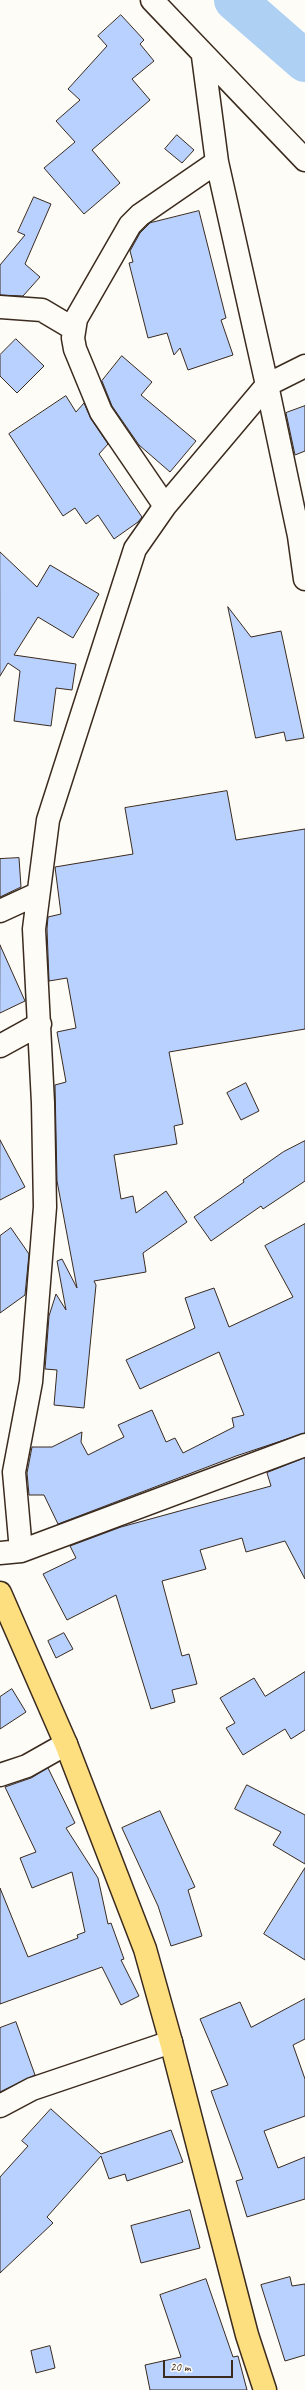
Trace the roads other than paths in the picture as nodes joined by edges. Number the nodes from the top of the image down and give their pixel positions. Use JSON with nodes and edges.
{"nodes":[{"id":1,"x":152,"y":0,"type":"edge"},
{"id":2,"x":203,"y":56,"type":"junction"},
{"id":3,"x":305,"y":160,"type":"edge"},
{"id":4,"x":217,"y":162,"type":"junction"},
{"id":5,"x":0,"y":307,"type":"edge"},
{"id":6,"x":74,"y":329,"type":"junction"},
{"id":7,"x":305,"y":366,"type":"edge"},
{"id":8,"x":267,"y":385,"type":"junction"},
{"id":9,"x":165,"y":506,"type":"junction"},
{"id":10,"x":305,"y":579,"type":"edge"},
{"id":11,"x":37,"y":894,"type":"junction"},
{"id":12,"x":0,"y":911,"type":"edge"},
{"id":13,"x":40,"y":1024,"type":"junction"},
{"id":14,"x":0,"y":1046,"type":"edge"},
{"id":15,"x":305,"y":1445,"type":"edge"},
{"id":16,"x":10,"y":1552,"type":"edge"},
{"id":17,"x":0,"y":1593,"type":"edge"},
{"id":18,"x":66,"y":1744,"type":"junction"},
{"id":19,"x":0,"y":1774,"type":"edge"},
{"id":20,"x":171,"y":2042,"type":"junction"},
{"id":21,"x":0,"y":2106,"type":"edge"},
{"id":22,"x":265,"y":2390,"type":"edge"}],
"edges":[{"from":1,"to":2,"type":"street"},
{"from":2,"to":3,"type":"street"},
{"from":2,"to":4,"type":"street"},
{"from":4,"to":6,"type":"street"},
{"from":4,"to":8,"type":"street"},
{"from":5,"to":6,"type":"street"},
{"from":6,"to":9,"type":"street"},
{"from":7,"to":8,"type":"street"},
{"from":8,"to":9,"type":"street"},
{"from":8,"to":10,"type":"street"},
{"from":9,"to":11,"type":"street"},
{"from":11,"to":12,"type":"street"},
{"from":11,"to":13,"type":"street"},
{"from":13,"to":14,"type":"street"},
{"from":13,"to":16,"type":"street"},
{"from":15,"to":16,"type":"street"},
{"from":17,"to":18,"type":"main road"},
{"from":18,"to":19,"type":"street"},
{"from":18,"to":20,"type":"main road"},
{"from":20,"to":21,"type":"street"},
{"from":20,"to":22,"type":"main road"}]}
